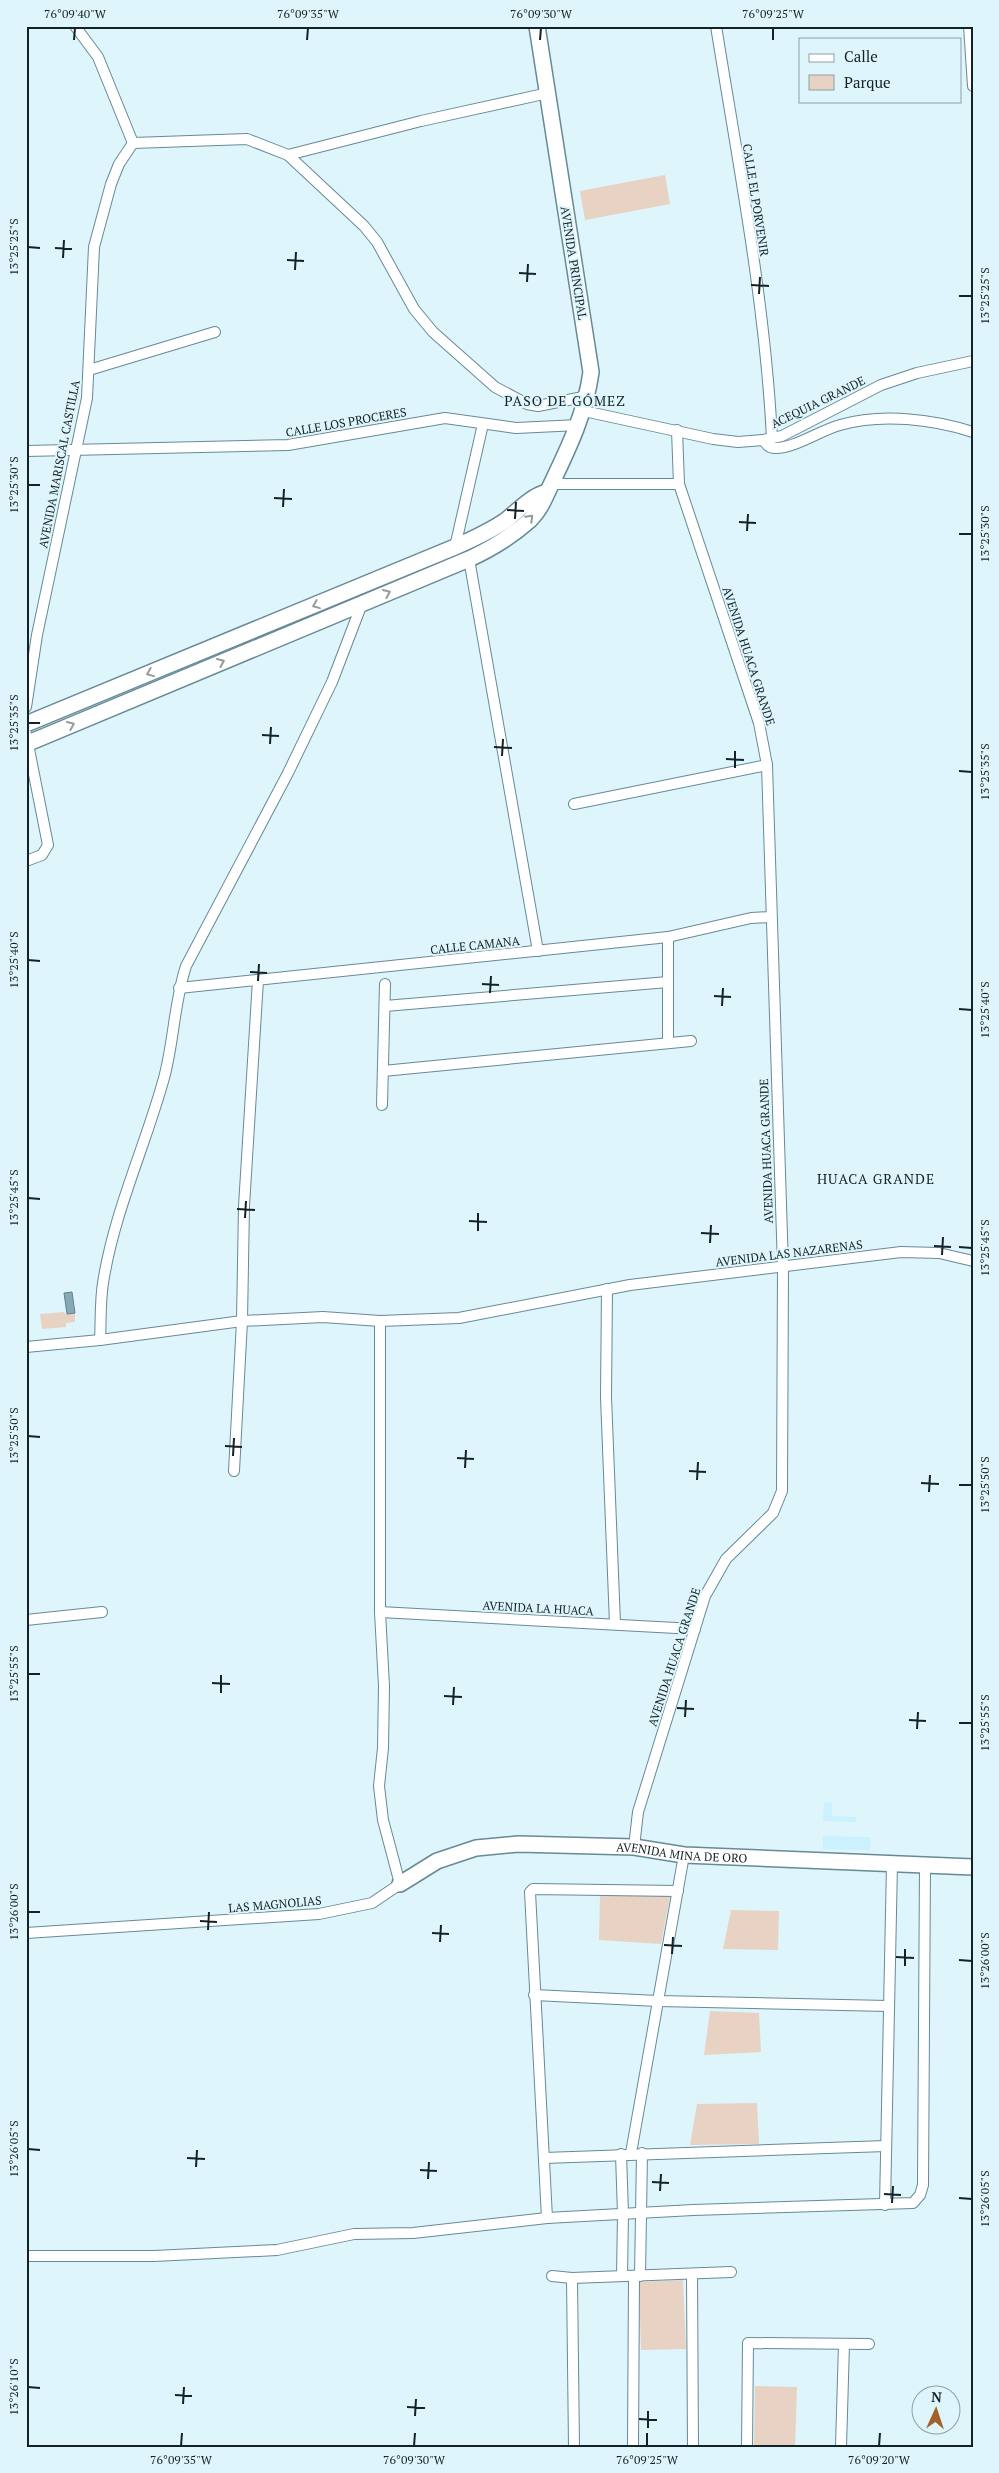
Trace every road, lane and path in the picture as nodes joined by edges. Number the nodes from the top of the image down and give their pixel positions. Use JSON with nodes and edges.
{"nodes":[{"id":1,"x":75,"y":26,"type":"edge"},
{"id":2,"x":537,"y":26,"type":"edge"},
{"id":3,"x":716,"y":26,"type":"edge"},
{"id":4,"x":970,"y":26,"type":"edge"},
{"id":5,"x":973,"y":86,"type":"edge"},
{"id":6,"x":548,"y":93,"type":"junction"},
{"id":7,"x":133,"y":143,"type":"junction"},
{"id":8,"x":288,"y":155,"type":"junction"},
{"id":9,"x":215,"y":332,"type":"dead end"},
{"id":10,"x":973,"y":361,"type":"edge"},
{"id":11,"x":89,"y":370,"type":"junction"},
{"id":12,"x":584,"y":411,"type":"junction"},
{"id":13,"x":483,"y":424,"type":"junction"},
{"id":14,"x":677,"y":430,"type":"junction"},
{"id":15,"x":973,"y":432,"type":"edge"},
{"id":16,"x":768,"y":439,"type":"junction"},
{"id":17,"x":75,"y":449,"type":"junction"},
{"id":18,"x":26,"y":451,"type":"edge"},
{"id":19,"x":679,"y":484,"type":"junction"},
{"id":20,"x":550,"y":488,"type":"junction"},
{"id":21,"x":455,"y":547,"type":"junction"},
{"id":22,"x":469,"y":559,"type":"junction"},
{"id":23,"x":365,"y":585,"type":"junction"},
{"id":24,"x":362,"y":604,"type":"junction"},
{"id":25,"x":37,"y":635,"type":"junction"},
{"id":26,"x":26,"y":636,"type":"edge"},
{"id":27,"x":26,"y":707,"type":"edge"},
{"id":28,"x":26,"y":724,"type":"edge"},
{"id":29,"x":27,"y":740,"type":"edge"},
{"id":30,"x":767,"y":765,"type":"junction"},
{"id":31,"x":574,"y":804,"type":"dead end"},
{"id":32,"x":26,"y":861,"type":"edge"},
{"id":33,"x":771,"y":917,"type":"junction"},
{"id":34,"x":668,"y":938,"type":"junction"},
{"id":35,"x":538,"y":951,"type":"junction"},
{"id":36,"x":258,"y":980,"type":"junction"},
{"id":37,"x":668,"y":982,"type":"junction"},
{"id":38,"x":385,"y":984,"type":"dead end"},
{"id":39,"x":179,"y":988,"type":"junction"},
{"id":40,"x":385,"y":1006,"type":"junction"},
{"id":41,"x":691,"y":1041,"type":"dead end"},
{"id":42,"x":668,"y":1044,"type":"junction"},
{"id":43,"x":383,"y":1071,"type":"junction"},
{"id":44,"x":382,"y":1105,"type":"dead end"},
{"id":45,"x":973,"y":1261,"type":"edge"},
{"id":46,"x":783,"y":1267,"type":"junction"},
{"id":47,"x":607,"y":1289,"type":"junction"},
{"id":48,"x":242,"y":1321,"type":"junction"},
{"id":49,"x":380,"y":1321,"type":"junction"},
{"id":50,"x":100,"y":1340,"type":"junction"},
{"id":51,"x":26,"y":1347,"type":"edge"},
{"id":52,"x":234,"y":1471,"type":"dead end"},
{"id":53,"x":102,"y":1612,"type":"dead end"},
{"id":54,"x":380,"y":1612,"type":"junction"},
{"id":55,"x":26,"y":1620,"type":"edge"},
{"id":56,"x":614,"y":1624,"type":"junction"},
{"id":57,"x":695,"y":1629,"type":"junction"},
{"id":58,"x":634,"y":1847,"type":"junction"},
{"id":59,"x":684,"y":1855,"type":"junction"},
{"id":60,"x":892,"y":1864,"type":"junction"},
{"id":61,"x":925,"y":1866,"type":"junction"},
{"id":62,"x":973,"y":1867,"type":"edge"},
{"id":63,"x":400,"y":1884,"type":"junction"},
{"id":64,"x":678,"y":1890,"type":"junction"},
{"id":65,"x":26,"y":1934,"type":"edge"},
{"id":66,"x":534,"y":1995,"type":"junction"},
{"id":67,"x":658,"y":2001,"type":"junction"},
{"id":68,"x":888,"y":2006,"type":"junction"},
{"id":69,"x":886,"y":2146,"type":"junction"},
{"id":70,"x":642,"y":2153,"type":"junction"},
{"id":71,"x":626,"y":2154,"type":"junction"},
{"id":72,"x":544,"y":2158,"type":"junction"},
{"id":73,"x":885,"y":2205,"type":"junction"},
{"id":74,"x":642,"y":2212,"type":"junction"},
{"id":75,"x":623,"y":2214,"type":"junction"},
{"id":76,"x":547,"y":2218,"type":"junction"},
{"id":77,"x":26,"y":2256,"type":"edge"},
{"id":78,"x":731,"y":2272,"type":"dead end"},
{"id":79,"x":692,"y":2274,"type":"junction"},
{"id":80,"x":552,"y":2276,"type":"dead end"},
{"id":81,"x":622,"y":2276,"type":"junction"},
{"id":82,"x":637,"y":2276,"type":"junction"},
{"id":83,"x":572,"y":2278,"type":"junction"},
{"id":84,"x":844,"y":2344,"type":"junction"},
{"id":85,"x":869,"y":2344,"type":"dead end"},
{"id":86,"x":574,"y":2447,"type":"edge"},
{"id":87,"x":633,"y":2447,"type":"edge"},
{"id":88,"x":693,"y":2447,"type":"edge"},
{"id":89,"x":747,"y":2447,"type":"edge"},
{"id":90,"x":841,"y":2447,"type":"edge"}],
"edges":[{"from":1,"to":7,"type":"street"},
{"from":2,"to":6,"type":"main road","name":"AVENIDA PRINCIPAL"},
{"from":3,"to":16,"type":"street","name":"CALLE EL PORVENIR"},
{"from":4,"to":5,"type":"street"},
{"from":6,"to":8,"type":"street"},
{"from":6,"to":12,"type":"main road","name":"AVENIDA PRINCIPAL"},
{"from":7,"to":8,"type":"street"},
{"from":7,"to":11,"type":"street","name":"AVENIDA MARISCAL CASTILLA"},
{"from":8,"to":12,"type":"street"},
{"from":9,"to":11,"type":"street"},
{"from":10,"to":16,"type":"street","name":"ACEQUIA GRANDE"},
{"from":11,"to":17,"type":"street","name":"AVENIDA MARISCAL CASTILLA"},
{"from":12,"to":13,"type":"street","name":"CALLE LOS PROCERES"},
{"from":12,"to":14,"type":"street","name":"ACEQUIA GRANDE"},
{"from":12,"to":20,"type":"main road","name":"AVENIDA PRINCIPAL"},
{"from":13,"to":17,"type":"street","name":"CALLE LOS PROCERES"},
{"from":13,"to":21,"type":"street"},
{"from":14,"to":16,"type":"street","name":"ACEQUIA GRANDE"},
{"from":14,"to":19,"type":"street","name":"AVENIDA HUACA GRANDE"},
{"from":15,"to":16,"type":"street"},
{"from":17,"to":18,"type":"street","name":"CALLE LOS PROCERES"},
{"from":17,"to":25,"type":"street","name":"AVENIDA MARISCAL CASTILLA"},
{"from":19,"to":20,"type":"street"},
{"from":19,"to":30,"type":"street","name":"AVENIDA HUACA GRANDE"},
{"from":20,"to":21,"type":"main road"},
{"from":22,"to":20,"type":"main road","name":"AVENIDA PRINCIPAL","one_way":true},
{"from":21,"to":23,"type":"main road"},
{"from":24,"to":22,"type":"main road","name":"AVENIDA PRINCIPAL","one_way":true},
{"from":22,"to":35,"type":"street"},
{"from":23,"to":24,"type":"street"},
{"from":23,"to":28,"type":"main road","one_way":true},
{"from":29,"to":24,"type":"main road","name":"AVENIDA PRINCIPAL","one_way":true},
{"from":24,"to":39,"type":"street"},
{"from":25,"to":26,"type":"street"},
{"from":25,"to":27,"type":"street","name":"AVENIDA MARISCAL CASTILLA"},
{"from":29,"to":32,"type":"street"},
{"from":30,"to":31,"type":"street"},
{"from":30,"to":33,"type":"street","name":"AVENIDA HUACA GRANDE"},
{"from":33,"to":34,"type":"street","name":"CALLE CAMANA"},
{"from":33,"to":46,"type":"street","name":"AVENIDA HUACA GRANDE"},
{"from":34,"to":35,"type":"street","name":"CALLE CAMANA"},
{"from":34,"to":37,"type":"street"},
{"from":35,"to":36,"type":"street","name":"CALLE CAMANA"},
{"from":36,"to":39,"type":"street","name":"CALLE CAMANA"},
{"from":36,"to":48,"type":"street"},
{"from":37,"to":40,"type":"street"},
{"from":37,"to":42,"type":"street"},
{"from":38,"to":40,"type":"street"},
{"from":39,"to":50,"type":"street"},
{"from":40,"to":43,"type":"street"},
{"from":41,"to":42,"type":"street"},
{"from":42,"to":43,"type":"street"},
{"from":43,"to":44,"type":"street"},
{"from":45,"to":46,"type":"street","name":"AVENIDA LAS NAZARENAS"},
{"from":46,"to":47,"type":"street","name":"AVENIDA LAS NAZARENAS"},
{"from":46,"to":57,"type":"street","name":"AVENIDA HUACA GRANDE"},
{"from":47,"to":49,"type":"street","name":"AVENIDA LAS NAZARENAS"},
{"from":47,"to":56,"type":"street"},
{"from":48,"to":49,"type":"street","name":"AVENIDA LAS NAZARENAS"},
{"from":48,"to":50,"type":"street","name":"AVENIDA LAS NAZARENAS"},
{"from":48,"to":52,"type":"street"},
{"from":49,"to":54,"type":"street"},
{"from":50,"to":51,"type":"street","name":"AVENIDA LAS NAZARENAS"},
{"from":53,"to":55,"type":"street"},
{"from":54,"to":56,"type":"street","name":"AVENIDA LA HUACA"},
{"from":54,"to":63,"type":"street"},
{"from":56,"to":57,"type":"street","name":"AVENIDA LA HUACA"},
{"from":57,"to":58,"type":"street","name":"AVENIDA HUACA GRANDE"},
{"from":58,"to":59,"type":"main road","name":"AVENIDA MINA DE ORO"},
{"from":58,"to":63,"type":"main road","name":"AVENIDA MINA DE ORO"},
{"from":59,"to":60,"type":"main road","name":"AVENIDA MINA DE ORO"},
{"from":59,"to":64,"type":"street"},
{"from":60,"to":61,"type":"main road","name":"AVENIDA MINA DE ORO"},
{"from":60,"to":68,"type":"street"},
{"from":61,"to":62,"type":"main road","name":"AVENIDA MINA DE ORO"},
{"from":61,"to":73,"type":"street"},
{"from":63,"to":65,"type":"street","name":"LAS MAGNOLIAS"},
{"from":64,"to":66,"type":"street"},
{"from":64,"to":67,"type":"street"},
{"from":66,"to":67,"type":"street"},
{"from":66,"to":72,"type":"street"},
{"from":67,"to":68,"type":"street"},
{"from":67,"to":71,"type":"street"},
{"from":68,"to":69,"type":"street"},
{"from":69,"to":70,"type":"street"},
{"from":69,"to":73,"type":"street"},
{"from":70,"to":71,"type":"street"},
{"from":70,"to":74,"type":"street"},
{"from":71,"to":72,"type":"street"},
{"from":71,"to":75,"type":"street"},
{"from":72,"to":76,"type":"street"},
{"from":73,"to":74,"type":"street"},
{"from":74,"to":75,"type":"street"},
{"from":74,"to":82,"type":"street"},
{"from":75,"to":76,"type":"street"},
{"from":75,"to":81,"type":"street"},
{"from":76,"to":77,"type":"street"},
{"from":78,"to":79,"type":"street"},
{"from":79,"to":82,"type":"street"},
{"from":79,"to":88,"type":"street"},
{"from":80,"to":83,"type":"street"},
{"from":81,"to":82,"type":"street"},
{"from":81,"to":83,"type":"street"},
{"from":82,"to":87,"type":"street"},
{"from":83,"to":86,"type":"street"},
{"from":84,"to":85,"type":"street"},
{"from":84,"to":89,"type":"street"},
{"from":84,"to":90,"type":"street"}]}
